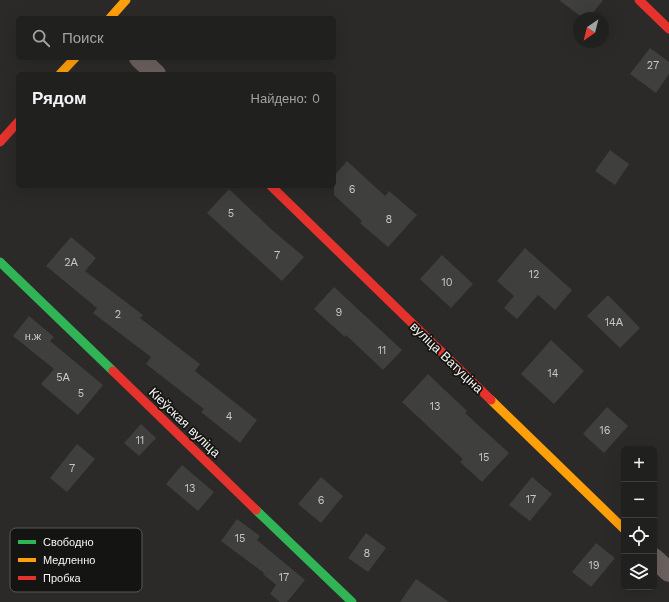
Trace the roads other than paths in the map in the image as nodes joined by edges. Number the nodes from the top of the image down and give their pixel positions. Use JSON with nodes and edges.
{"nodes":[{"id":1,"x":126,"y":0,"type":"edge"},
{"id":2,"x":638,"y":0,"type":"edge"},
{"id":3,"x":112,"y":16,"type":"edge"},
{"id":4,"x":669,"y":29,"type":"edge"},
{"id":5,"x":73,"y":60,"type":"edge"},
{"id":6,"x":141,"y":60,"type":"edge"},
{"id":7,"x":62,"y":72,"type":"edge"},
{"id":8,"x":154,"y":72,"type":"edge"},
{"id":9,"x":16,"y":124,"type":"edge"},
{"id":10,"x":0,"y":142,"type":"edge"},
{"id":11,"x":273,"y":188,"type":"edge"},
{"id":12,"x":0,"y":262,"type":"edge"},
{"id":13,"x":621,"y":525,"type":"edge"},
{"id":14,"x":657,"y":561,"type":"edge"},
{"id":15,"x":669,"y":572,"type":"edge"},
{"id":16,"x":352,"y":602,"type":"edge"}],
"edges":[{"from":1,"to":3,"type":"street"},
{"from":2,"to":4,"type":"street"},
{"from":5,"to":7,"type":"street"},
{"from":6,"to":8,"type":"street"},
{"from":9,"to":10,"type":"street"},
{"from":11,"to":13,"type":"street","name":"вуліца Ватуціна"},
{"from":12,"to":16,"type":"street","name":"Кіеўская вуліца"},
{"from":14,"to":15,"type":"street"}]}
